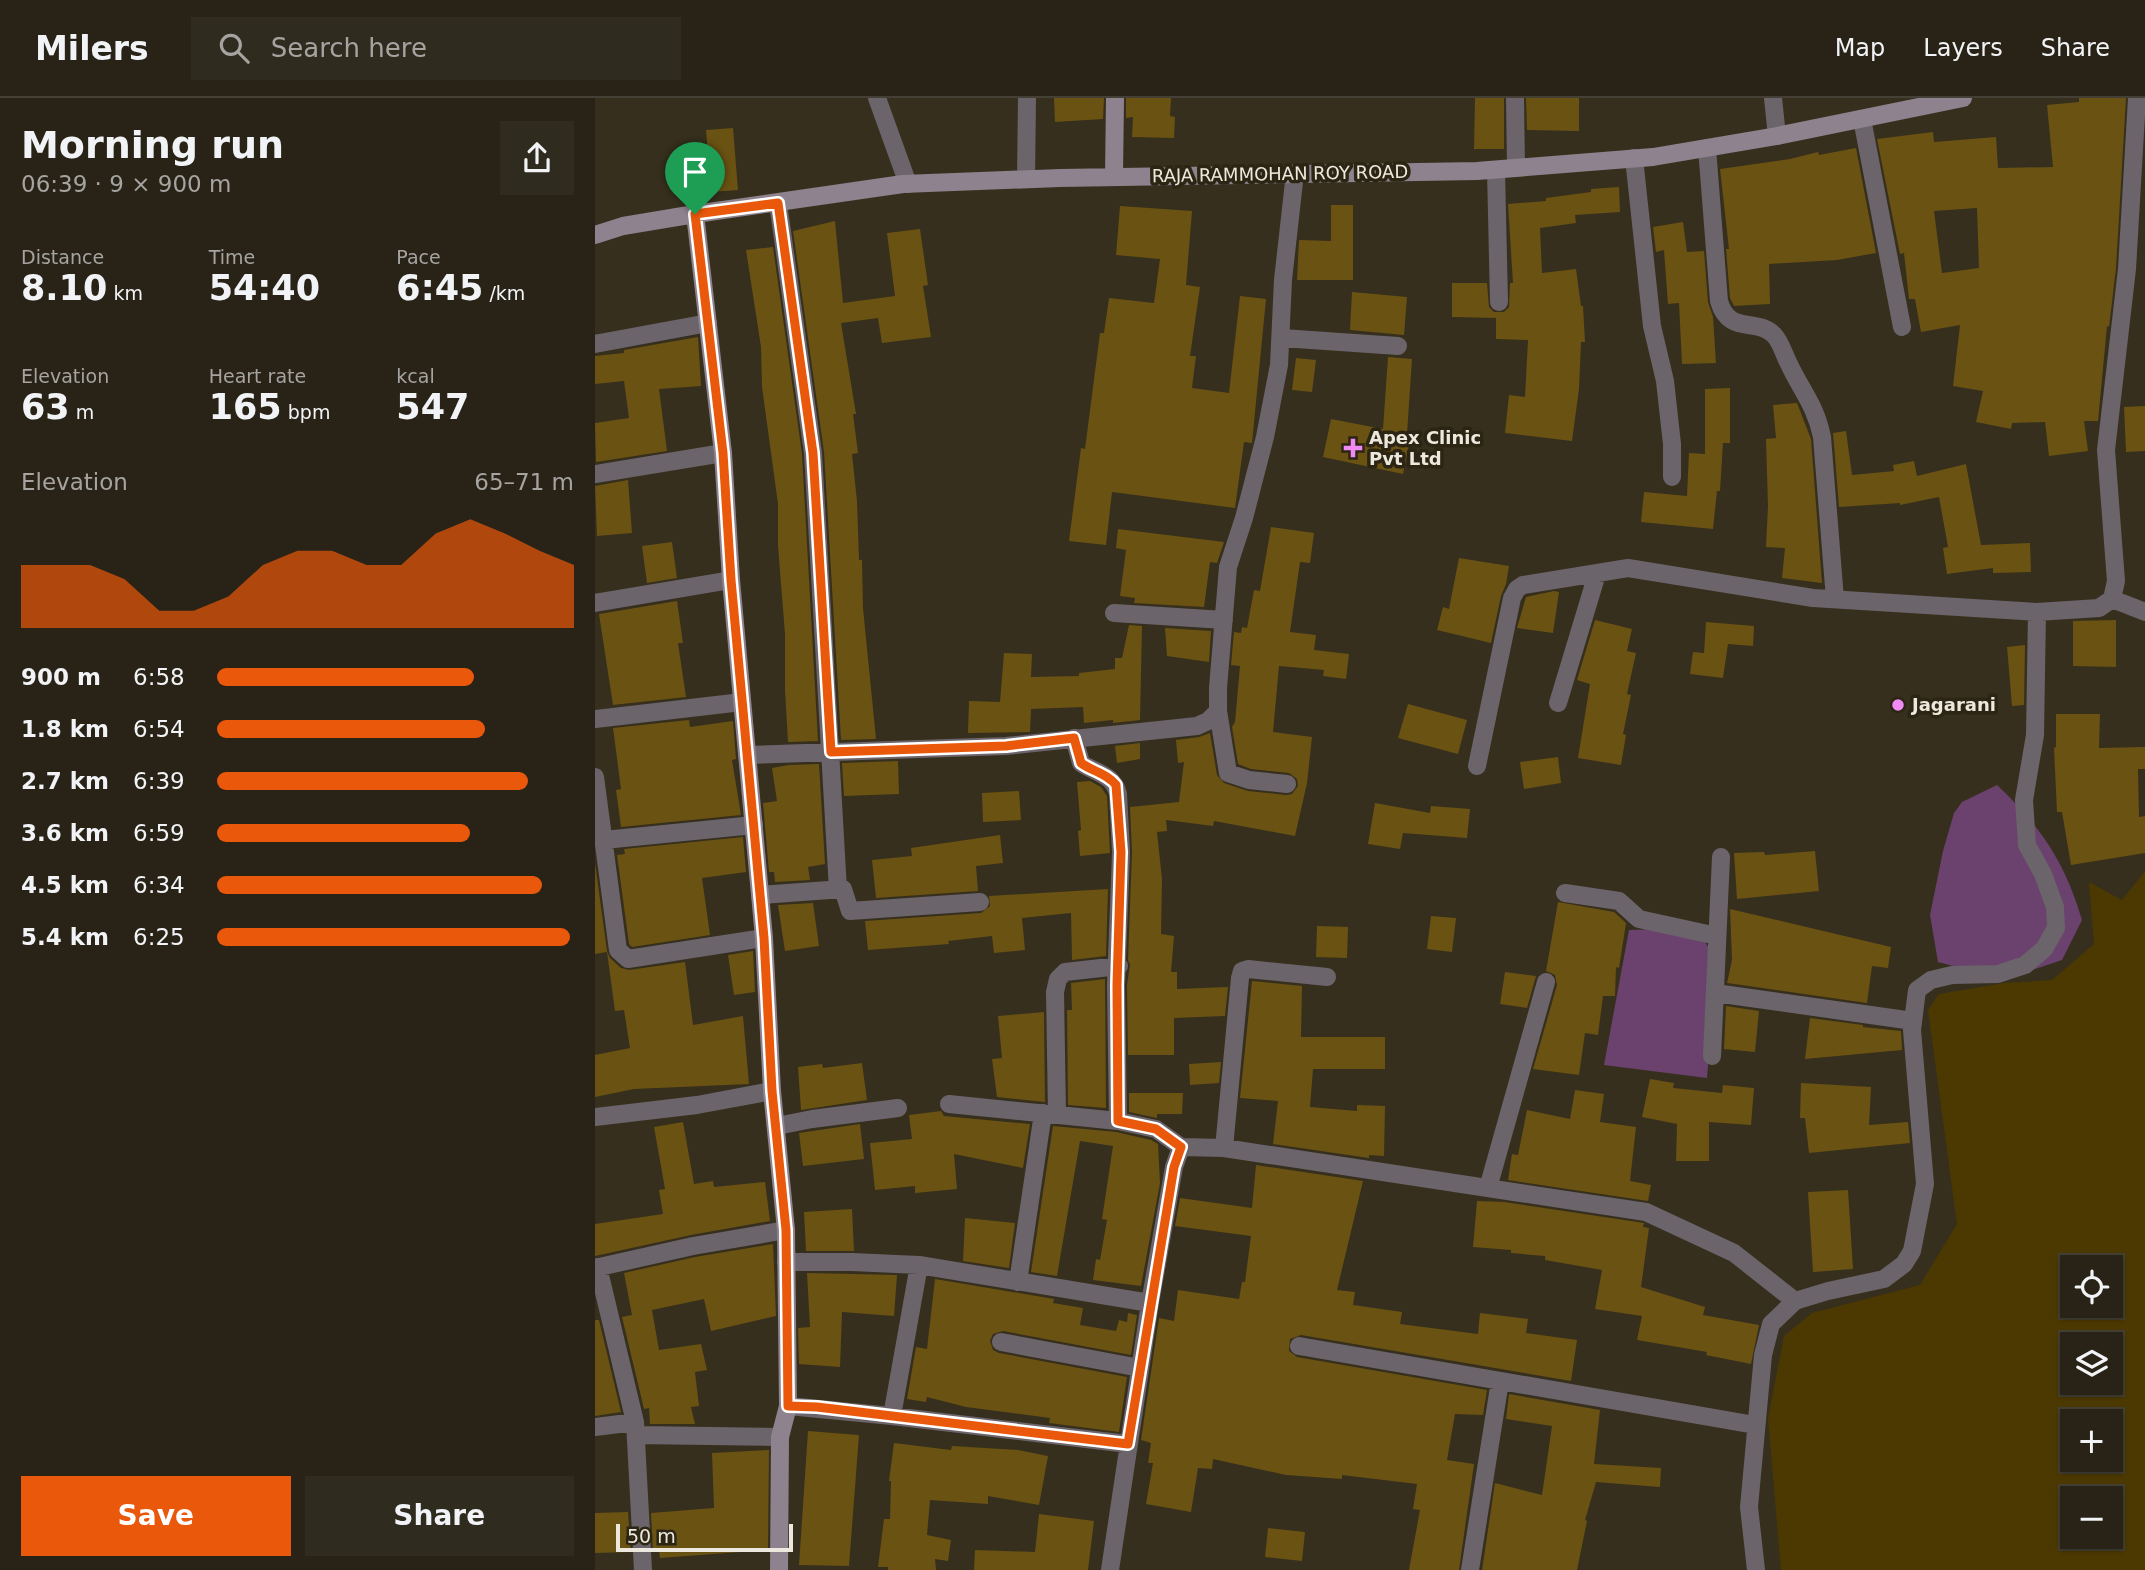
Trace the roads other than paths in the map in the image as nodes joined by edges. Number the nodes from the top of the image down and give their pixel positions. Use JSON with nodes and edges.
{"nodes":[{"id":1,"x":877,"y":98,"type":"edge"},
{"id":2,"x":1027,"y":98,"type":"edge"},
{"id":3,"x":1115,"y":98,"type":"edge"},
{"id":4,"x":1515,"y":98,"type":"edge"},
{"id":5,"x":1773,"y":98,"type":"edge"},
{"id":6,"x":1963,"y":98,"type":"edge"},
{"id":7,"x":2137,"y":98,"type":"edge"},
{"id":8,"x":1936,"y":101,"type":"edge"},
{"id":9,"x":1862,"y":118,"type":"junction"},
{"id":10,"x":1777,"y":136,"type":"junction"},
{"id":11,"x":1707,"y":148,"type":"junction"},
{"id":12,"x":1634,"y":158,"type":"junction"},
{"id":13,"x":1517,"y":168,"type":"junction"},
{"id":14,"x":1496,"y":170,"type":"junction"},
{"id":15,"x":1295,"y":173,"type":"junction"},
{"id":16,"x":1114,"y":176,"type":"junction"},
{"id":17,"x":1026,"y":179,"type":"junction"},
{"id":18,"x":908,"y":184,"type":"junction"},
{"id":19,"x":778,"y":203,"type":"junction"},
{"id":20,"x":695,"y":214,"type":"junction"},
{"id":21,"x":595,"y":234,"type":"edge"},
{"id":22,"x":1499,"y":302,"type":"dead end"},
{"id":23,"x":708,"y":323,"type":"junction"},
{"id":24,"x":1902,"y":327,"type":"dead end"},
{"id":25,"x":1282,"y":338,"type":"junction"},
{"id":26,"x":595,"y":344,"type":"edge"},
{"id":27,"x":1398,"y":346,"type":"dead end"},
{"id":28,"x":723,"y":453,"type":"junction"},
{"id":29,"x":595,"y":474,"type":"edge"},
{"id":30,"x":1672,"y":477,"type":"dead end"},
{"id":31,"x":1597,"y":574,"type":"junction"},
{"id":32,"x":731,"y":580,"type":"junction"},
{"id":33,"x":1835,"y":599,"type":"junction"},
{"id":34,"x":2112,"y":599,"type":"junction"},
{"id":35,"x":595,"y":603,"type":"edge"},
{"id":36,"x":1114,"y":612,"type":"dead end"},
{"id":37,"x":2037,"y":612,"type":"junction"},
{"id":38,"x":2145,"y":612,"type":"edge"},
{"id":39,"x":1224,"y":620,"type":"junction"},
{"id":40,"x":742,"y":702,"type":"junction"},
{"id":41,"x":1558,"y":703,"type":"dead end"},
{"id":42,"x":1218,"y":710,"type":"junction"},
{"id":43,"x":595,"y":719,"type":"edge"},
{"id":44,"x":1074,"y":738,"type":"junction"},
{"id":45,"x":831,"y":752,"type":"junction"},
{"id":46,"x":747,"y":755,"type":"junction"},
{"id":47,"x":1477,"y":766,"type":"dead end"},
{"id":48,"x":595,"y":777,"type":"edge"},
{"id":49,"x":1287,"y":784,"type":"dead end"},
{"id":50,"x":754,"y":825,"type":"junction"},
{"id":51,"x":604,"y":840,"type":"junction"},
{"id":52,"x":1721,"y":856,"type":"dead end"},
{"id":53,"x":838,"y":890,"type":"junction"},
{"id":54,"x":1566,"y":893,"type":"dead end"},
{"id":55,"x":760,"y":895,"type":"junction"},
{"id":56,"x":980,"y":902,"type":"dead end"},
{"id":57,"x":1717,"y":936,"type":"junction"},
{"id":58,"x":764,"y":938,"type":"junction"},
{"id":59,"x":1119,"y":965,"type":"junction"},
{"id":60,"x":1327,"y":977,"type":"dead end"},
{"id":61,"x":1546,"y":982,"type":"dead end"},
{"id":62,"x":1715,"y":993,"type":"junction"},
{"id":63,"x":1913,"y":1021,"type":"junction"},
{"id":64,"x":1712,"y":1056,"type":"dead end"},
{"id":65,"x":772,"y":1091,"type":"junction"},
{"id":66,"x":949,"y":1104,"type":"dead end"},
{"id":67,"x":898,"y":1108,"type":"dead end"},
{"id":68,"x":1050,"y":1113,"type":"junction"},
{"id":69,"x":595,"y":1116,"type":"edge"},
{"id":70,"x":1118,"y":1121,"type":"junction"},
{"id":71,"x":777,"y":1126,"type":"junction"},
{"id":72,"x":1181,"y":1147,"type":"junction"},
{"id":73,"x":1224,"y":1148,"type":"junction"},
{"id":74,"x":1488,"y":1188,"type":"junction"},
{"id":75,"x":786,"y":1230,"type":"junction"},
{"id":76,"x":786,"y":1262,"type":"junction"},
{"id":77,"x":919,"y":1265,"type":"junction"},
{"id":78,"x":596,"y":1268,"type":"edge"},
{"id":79,"x":1018,"y":1282,"type":"junction"},
{"id":80,"x":1795,"y":1301,"type":"junction"},
{"id":81,"x":1150,"y":1303,"type":"junction"},
{"id":82,"x":1000,"y":1342,"type":"dead end"},
{"id":83,"x":1299,"y":1346,"type":"dead end"},
{"id":84,"x":1140,"y":1368,"type":"junction"},
{"id":85,"x":1500,"y":1381,"type":"junction"},
{"id":86,"x":788,"y":1406,"type":"junction"},
{"id":87,"x":892,"y":1416,"type":"junction"},
{"id":88,"x":1755,"y":1425,"type":"junction"},
{"id":89,"x":595,"y":1427,"type":"edge"},
{"id":90,"x":636,"y":1428,"type":"junction"},
{"id":91,"x":780,"y":1437,"type":"junction"},
{"id":92,"x":1128,"y":1444,"type":"junction"},
{"id":93,"x":643,"y":1570,"type":"edge"},
{"id":94,"x":779,"y":1570,"type":"edge"},
{"id":95,"x":1110,"y":1570,"type":"edge"},
{"id":96,"x":1470,"y":1570,"type":"edge"},
{"id":97,"x":1756,"y":1570,"type":"edge"}],
"edges":[{"from":1,"to":18,"type":"street"},
{"from":2,"to":17,"type":"street"},
{"from":3,"to":16,"type":"street"},
{"from":4,"to":13,"type":"street"},
{"from":5,"to":10,"type":"street"},
{"from":6,"to":8,"type":"street","name":"RAJA RAMMOHAN ROY ROAD"},
{"from":7,"to":34,"type":"street"},
{"from":8,"to":9,"type":"street","name":"RAJA RAMMOHAN ROY ROAD"},
{"from":9,"to":10,"type":"street","name":"RAJA RAMMOHAN ROY ROAD"},
{"from":9,"to":24,"type":"street"},
{"from":10,"to":11,"type":"street","name":"RAJA RAMMOHAN ROY ROAD"},
{"from":11,"to":12,"type":"street","name":"RAJA RAMMOHAN ROY ROAD"},
{"from":11,"to":33,"type":"street"},
{"from":12,"to":13,"type":"street","name":"RAJA RAMMOHAN ROY ROAD"},
{"from":12,"to":30,"type":"street"},
{"from":13,"to":14,"type":"street","name":"RAJA RAMMOHAN ROY ROAD"},
{"from":14,"to":15,"type":"street","name":"RAJA RAMMOHAN ROY ROAD"},
{"from":14,"to":22,"type":"street"},
{"from":15,"to":16,"type":"street","name":"RAJA RAMMOHAN ROY ROAD"},
{"from":15,"to":25,"type":"street"},
{"from":16,"to":17,"type":"street","name":"RAJA RAMMOHAN ROY ROAD"},
{"from":17,"to":18,"type":"street","name":"RAJA RAMMOHAN ROY ROAD"},
{"from":18,"to":19,"type":"street","name":"RAJA RAMMOHAN ROY ROAD"},
{"from":19,"to":20,"type":"street","name":"RAJA RAMMOHAN ROY ROAD"},
{"from":19,"to":45,"type":"street"},
{"from":20,"to":21,"type":"street","name":"RAJA RAMMOHAN ROY ROAD"},
{"from":20,"to":23,"type":"street"},
{"from":23,"to":26,"type":"street"},
{"from":23,"to":28,"type":"street"},
{"from":25,"to":27,"type":"street"},
{"from":25,"to":39,"type":"street"},
{"from":28,"to":29,"type":"street"},
{"from":28,"to":32,"type":"street"},
{"from":31,"to":33,"type":"street"},
{"from":31,"to":41,"type":"street"},
{"from":31,"to":47,"type":"street"},
{"from":32,"to":35,"type":"street"},
{"from":32,"to":40,"type":"street"},
{"from":33,"to":37,"type":"street"},
{"from":34,"to":37,"type":"street"},
{"from":34,"to":38,"type":"street"},
{"from":36,"to":39,"type":"street"},
{"from":37,"to":63,"type":"street"},
{"from":39,"to":42,"type":"street"},
{"from":40,"to":43,"type":"street"},
{"from":40,"to":46,"type":"street"},
{"from":42,"to":44,"type":"street"},
{"from":42,"to":49,"type":"street"},
{"from":44,"to":45,"type":"street"},
{"from":44,"to":59,"type":"street"},
{"from":45,"to":46,"type":"street"},
{"from":45,"to":53,"type":"street"},
{"from":46,"to":50,"type":"street"},
{"from":48,"to":51,"type":"street"},
{"from":50,"to":51,"type":"street"},
{"from":50,"to":55,"type":"street"},
{"from":51,"to":58,"type":"street"},
{"from":52,"to":57,"type":"street"},
{"from":53,"to":55,"type":"street"},
{"from":53,"to":56,"type":"street"},
{"from":54,"to":57,"type":"street"},
{"from":55,"to":58,"type":"street"},
{"from":57,"to":62,"type":"street"},
{"from":58,"to":65,"type":"street"},
{"from":59,"to":68,"type":"street"},
{"from":59,"to":70,"type":"street"},
{"from":60,"to":73,"type":"street"},
{"from":61,"to":74,"type":"street"},
{"from":62,"to":63,"type":"street"},
{"from":62,"to":64,"type":"street"},
{"from":63,"to":80,"type":"street"},
{"from":65,"to":69,"type":"street"},
{"from":65,"to":71,"type":"street"},
{"from":66,"to":68,"type":"street"},
{"from":67,"to":71,"type":"street"},
{"from":68,"to":70,"type":"street"},
{"from":68,"to":79,"type":"street"},
{"from":70,"to":72,"type":"street"},
{"from":71,"to":75,"type":"street"},
{"from":72,"to":73,"type":"street"},
{"from":72,"to":81,"type":"street"},
{"from":73,"to":74,"type":"street"},
{"from":74,"to":80,"type":"street"},
{"from":75,"to":76,"type":"street"},
{"from":75,"to":78,"type":"street"},
{"from":76,"to":77,"type":"street"},
{"from":76,"to":86,"type":"street"},
{"from":77,"to":79,"type":"street"},
{"from":77,"to":87,"type":"street"},
{"from":78,"to":90,"type":"street"},
{"from":79,"to":81,"type":"street"},
{"from":80,"to":88,"type":"street"},
{"from":81,"to":84,"type":"street"},
{"from":82,"to":84,"type":"street"},
{"from":83,"to":85,"type":"street"},
{"from":84,"to":92,"type":"street"},
{"from":85,"to":88,"type":"street"},
{"from":85,"to":96,"type":"street"},
{"from":86,"to":87,"type":"street"},
{"from":86,"to":91,"type":"street"},
{"from":87,"to":92,"type":"street"},
{"from":88,"to":97,"type":"street"},
{"from":89,"to":90,"type":"street"},
{"from":90,"to":91,"type":"street"},
{"from":90,"to":93,"type":"street"},
{"from":91,"to":94,"type":"street"},
{"from":92,"to":95,"type":"street"}]}
